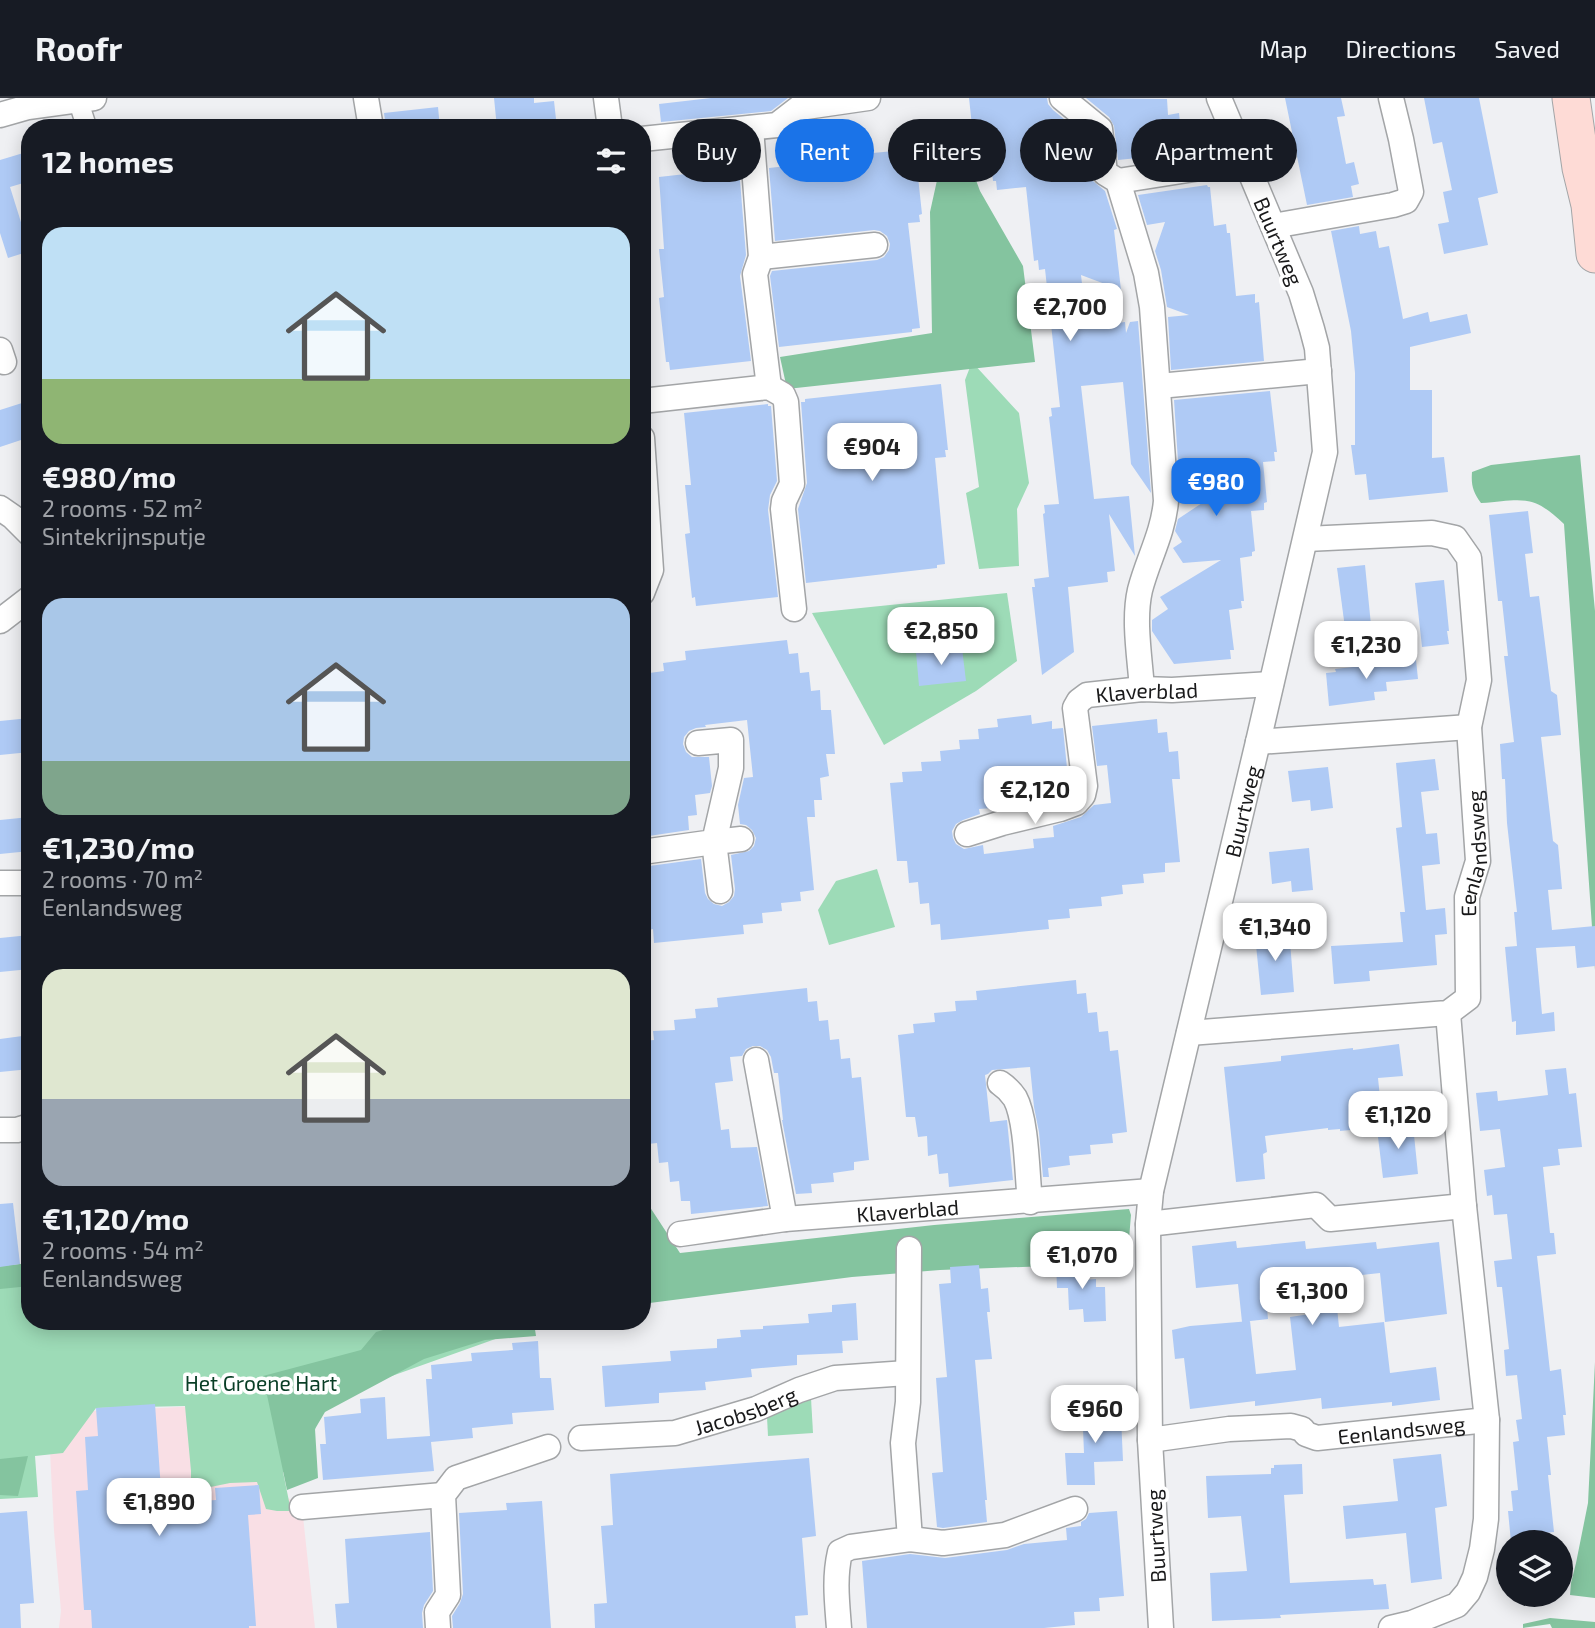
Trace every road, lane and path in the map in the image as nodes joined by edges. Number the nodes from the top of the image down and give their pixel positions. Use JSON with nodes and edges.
{"nodes":[{"id":1,"x":366,"y":98,"type":"edge"},
{"id":2,"x":606,"y":98,"type":"edge"},
{"id":3,"x":868,"y":98,"type":"edge"},
{"id":4,"x":1062,"y":98,"type":"edge"},
{"id":5,"x":1219,"y":98,"type":"edge"},
{"id":6,"x":1391,"y":98,"type":"edge"},
{"id":7,"x":1572,"y":98,"type":"edge"},
{"id":8,"x":1593,"y":98,"type":"edge"},
{"id":9,"x":86,"y":99,"type":"edge"},
{"id":10,"x":0,"y":115,"type":"edge"},
{"id":11,"x":86,"y":119,"type":"edge"},
{"id":12,"x":370,"y":119,"type":"edge"},
{"id":13,"x":609,"y":119,"type":"edge"},
{"id":14,"x":1228,"y":119,"type":"edge"},
{"id":15,"x":761,"y":127,"type":"edge"},
{"id":16,"x":672,"y":136,"type":"edge"},
{"id":17,"x":651,"y":138,"type":"edge"},
{"id":18,"x":1595,"y":157,"type":"edge"},
{"id":19,"x":1595,"y":166,"type":"edge"},
{"id":20,"x":1131,"y":179,"type":"edge"},
{"id":21,"x":1118,"y":181,"type":"junction"},
{"id":22,"x":755,"y":182,"type":"edge"},
{"id":23,"x":1254,"y":182,"type":"edge"},
{"id":24,"x":1590,"y":205,"type":"junction"},
{"id":25,"x":1273,"y":226,"type":"junction"},
{"id":26,"x":875,"y":245,"type":"dead end"},
{"id":27,"x":1595,"y":254,"type":"edge"},
{"id":28,"x":761,"y":257,"type":"junction"},
{"id":29,"x":1319,"y":371,"type":"junction"},
{"id":30,"x":1158,"y":386,"type":"junction"},
{"id":31,"x":769,"y":387,"type":"junction"},
{"id":32,"x":651,"y":400,"type":"edge"},
{"id":33,"x":0,"y":508,"type":"edge"},
{"id":34,"x":21,"y":524,"type":"edge"},
{"id":35,"x":1306,"y":539,"type":"junction"},
{"id":36,"x":21,"y":605,"type":"edge"},
{"id":37,"x":794,"y":609,"type":"dead end"},
{"id":38,"x":0,"y":621,"type":"edge"},
{"id":39,"x":1271,"y":684,"type":"junction"},
{"id":40,"x":1142,"y":689,"type":"junction"},
{"id":41,"x":1469,"y":727,"type":"junction"},
{"id":42,"x":698,"y":743,"type":"dead end"},
{"id":43,"x":1258,"y":743,"type":"junction"},
{"id":44,"x":967,"y":834,"type":"dead end"},
{"id":45,"x":741,"y":839,"type":"dead end"},
{"id":46,"x":714,"y":842,"type":"junction"},
{"id":47,"x":651,"y":851,"type":"edge"},
{"id":48,"x":0,"y":883,"type":"edge"},
{"id":49,"x":21,"y":883,"type":"edge"},
{"id":50,"x":720,"y":891,"type":"dead end"},
{"id":51,"x":1448,"y":1013,"type":"junction"},
{"id":52,"x":1189,"y":1033,"type":"junction"},
{"id":53,"x":755,"y":1060,"type":"dead end"},
{"id":54,"x":1000,"y":1083,"type":"dead end"},
{"id":55,"x":21,"y":1129,"type":"edge"},
{"id":56,"x":0,"y":1130,"type":"edge"},
{"id":57,"x":1151,"y":1191,"type":"junction"},
{"id":58,"x":1030,"y":1202,"type":"junction"},
{"id":59,"x":1464,"y":1206,"type":"junction"},
{"id":60,"x":785,"y":1219,"type":"junction"},
{"id":61,"x":1148,"y":1224,"type":"junction"},
{"id":62,"x":680,"y":1234,"type":"dead end"},
{"id":63,"x":909,"y":1248,"type":"dead end"},
{"id":64,"x":907,"y":1373,"type":"junction"},
{"id":65,"x":1487,"y":1420,"type":"junction"},
{"id":66,"x":581,"y":1438,"type":"dead end"},
{"id":67,"x":1150,"y":1440,"type":"junction"},
{"id":68,"x":548,"y":1447,"type":"dead end"},
{"id":69,"x":443,"y":1495,"type":"junction"},
{"id":70,"x":302,"y":1507,"type":"dead end"},
{"id":71,"x":1075,"y":1509,"type":"dead end"},
{"id":72,"x":910,"y":1539,"type":"junction"},
{"id":73,"x":1406,"y":1626,"type":"edge"},
{"id":74,"x":438,"y":1628,"type":"edge"},
{"id":75,"x":839,"y":1628,"type":"edge"},
{"id":76,"x":1161,"y":1628,"type":"edge"}],
"edges":[{"from":1,"to":12,"type":"street"},
{"from":2,"to":13,"type":"street"},
{"from":3,"to":15,"type":"street"},
{"from":4,"to":21,"type":"street"},
{"from":5,"to":14,"type":"street","name":"Buurtweg"},
{"from":6,"to":25,"type":"street"},
{"from":7,"to":24,"type":"main road"},
{"from":8,"to":18,"type":"main road"},
{"from":9,"to":10,"type":"street"},
{"from":9,"to":11,"type":"street"},
{"from":16,"to":17,"type":"street"},
{"from":19,"to":24,"type":"main road"},
{"from":20,"to":21,"type":"street"},
{"from":21,"to":30,"type":"street"},
{"from":22,"to":28,"type":"street"},
{"from":23,"to":25,"type":"street","name":"Buurtweg"},
{"from":24,"to":27,"type":"main road"},
{"from":25,"to":29,"type":"street","name":"Buurtweg"},
{"from":26,"to":28,"type":"street"},
{"from":28,"to":31,"type":"street"},
{"from":29,"to":30,"type":"street"},
{"from":29,"to":35,"type":"street","name":"Buurtweg"},
{"from":30,"to":40,"type":"street"},
{"from":31,"to":32,"type":"street"},
{"from":31,"to":37,"type":"street"},
{"from":33,"to":34,"type":"street"},
{"from":35,"to":39,"type":"street","name":"Buurtweg"},
{"from":35,"to":41,"type":"street","name":"Eenlandsweg"},
{"from":36,"to":38,"type":"street"},
{"from":39,"to":40,"type":"street","name":"Klaverblad"},
{"from":39,"to":43,"type":"street","name":"Buurtweg"},
{"from":40,"to":44,"type":"street","name":"Klaverblad"},
{"from":41,"to":43,"type":"street"},
{"from":41,"to":51,"type":"street","name":"Eenlandsweg"},
{"from":42,"to":46,"type":"street"},
{"from":43,"to":52,"type":"street","name":"Buurtweg"},
{"from":45,"to":46,"type":"street"},
{"from":46,"to":47,"type":"street"},
{"from":46,"to":50,"type":"street"},
{"from":48,"to":49,"type":"street"},
{"from":51,"to":52,"type":"street"},
{"from":51,"to":59,"type":"street","name":"Eenlandsweg"},
{"from":52,"to":57,"type":"street","name":"Buurtweg"},
{"from":53,"to":60,"type":"street"},
{"from":54,"to":58,"type":"street"},
{"from":55,"to":56,"type":"street"},
{"from":57,"to":58,"type":"street","name":"Klaverblad"},
{"from":57,"to":61,"type":"street","name":"Buurtweg"},
{"from":58,"to":60,"type":"street","name":"Klaverblad"},
{"from":59,"to":61,"type":"street"},
{"from":59,"to":65,"type":"street","name":"Eenlandsweg"},
{"from":60,"to":62,"type":"street","name":"Klaverblad"},
{"from":61,"to":67,"type":"street","name":"Buurtweg"},
{"from":63,"to":64,"type":"street"},
{"from":64,"to":66,"type":"street","name":"Jacobsberg"},
{"from":64,"to":72,"type":"street"},
{"from":65,"to":67,"type":"street","name":"Eenlandsweg"},
{"from":65,"to":73,"type":"street","name":"Eenlandsweg"},
{"from":67,"to":76,"type":"street","name":"Buurtweg"},
{"from":68,"to":69,"type":"street"},
{"from":69,"to":70,"type":"street"},
{"from":69,"to":74,"type":"street"},
{"from":71,"to":72,"type":"street"},
{"from":72,"to":75,"type":"street"}]}
